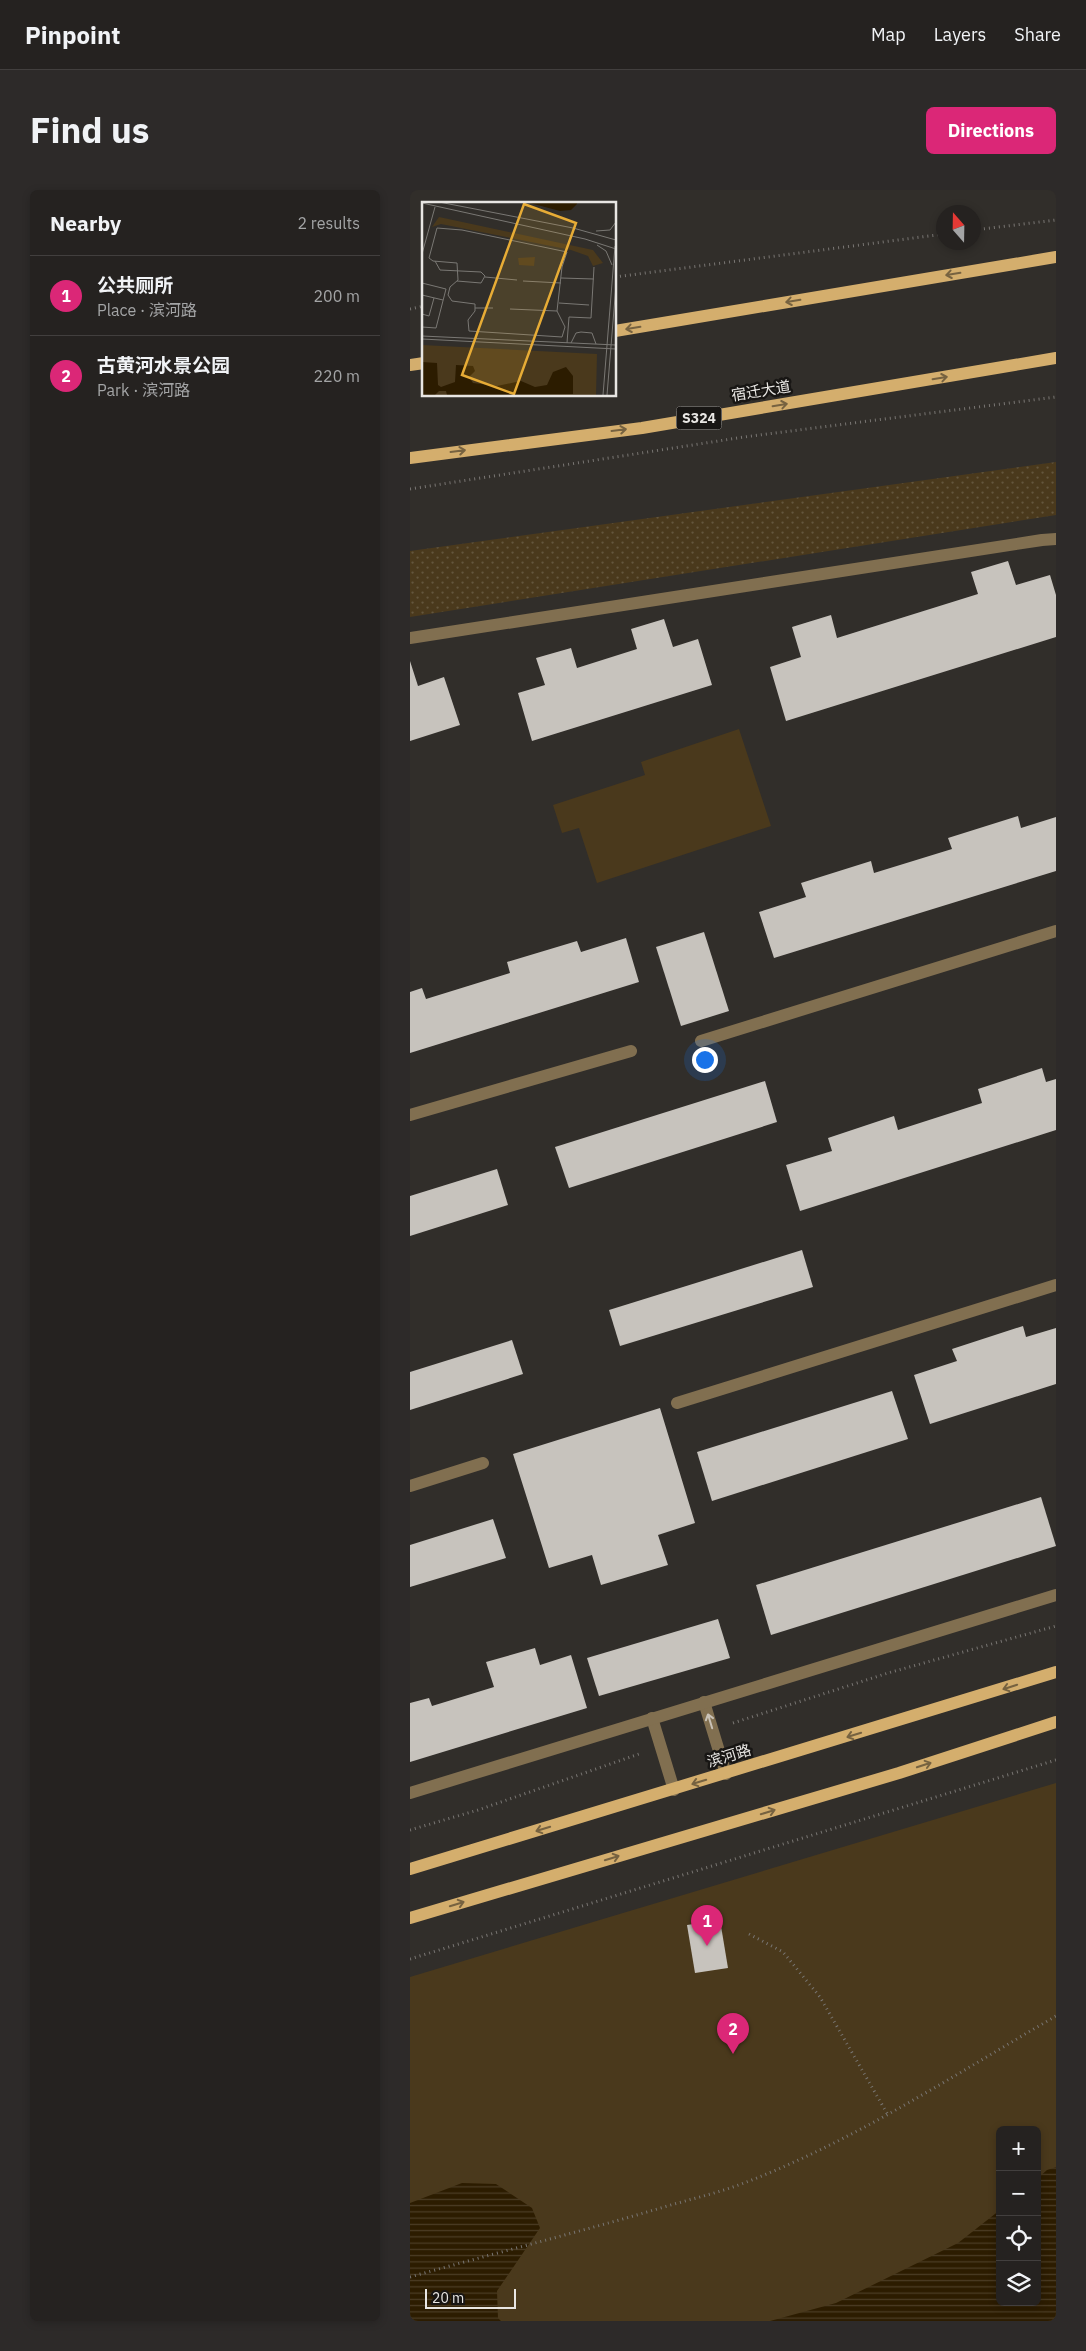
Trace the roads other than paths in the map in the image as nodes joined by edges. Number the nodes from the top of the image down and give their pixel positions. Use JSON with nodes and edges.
{"nodes":[{"id":1,"x":1056,"y":256,"type":"edge"},
{"id":2,"x":616,"y":331,"type":"edge"},
{"id":3,"x":1056,"y":358,"type":"edge"},
{"id":4,"x":1056,"y":365,"type":"edge"},
{"id":5,"x":988,"y":370,"type":"junction"},
{"id":6,"x":410,"y":458,"type":"edge"},
{"id":7,"x":1056,"y":539,"type":"edge"},
{"id":8,"x":410,"y":638,"type":"edge"},
{"id":9,"x":1056,"y":932,"type":"edge"},
{"id":10,"x":701,"y":1041,"type":"dead end"},
{"id":11,"x":630,"y":1051,"type":"dead end"},
{"id":12,"x":410,"y":1115,"type":"edge"},
{"id":13,"x":1056,"y":1285,"type":"edge"},
{"id":14,"x":677,"y":1403,"type":"dead end"},
{"id":15,"x":484,"y":1463,"type":"dead end"},
{"id":16,"x":410,"y":1486,"type":"edge"},
{"id":17,"x":1056,"y":1595,"type":"edge"},
{"id":18,"x":1056,"y":1672,"type":"edge"},
{"id":19,"x":704,"y":1702,"type":"junction"},
{"id":20,"x":652,"y":1718,"type":"junction"},
{"id":21,"x":1056,"y":1722,"type":"edge"},
{"id":22,"x":726,"y":1774,"type":"junction"},
{"id":23,"x":674,"y":1790,"type":"junction"},
{"id":24,"x":410,"y":1793,"type":"edge"},
{"id":25,"x":410,"y":1870,"type":"edge"},
{"id":26,"x":410,"y":1918,"type":"edge"}],
"edges":[{"from":1,"to":2,"type":"main road","one_way":true},
{"from":3,"to":5,"type":"main road","name":"宿迁大道","number":"S324"},
{"from":4,"to":5,"type":"main road"},
{"from":6,"to":5,"type":"main road","name":"宿迁大道","number":"S324","one_way":true},
{"from":7,"to":8,"type":"lane"},
{"from":9,"to":10,"type":"lane"},
{"from":11,"to":12,"type":"lane"},
{"from":13,"to":14,"type":"lane"},
{"from":15,"to":16,"type":"lane"},
{"from":17,"to":19,"type":"lane"},
{"from":18,"to":22,"type":"main road","name":"滨河路","one_way":true},
{"from":19,"to":20,"type":"lane"},
{"from":22,"to":19,"type":"lane","one_way":true},
{"from":20,"to":23,"type":"lane"},
{"from":20,"to":24,"type":"lane"},
{"from":26,"to":21,"type":"main road","one_way":true},
{"from":22,"to":23,"type":"main road","name":"滨河路","one_way":true},
{"from":23,"to":25,"type":"main road","name":"滨河路","one_way":true}]}
